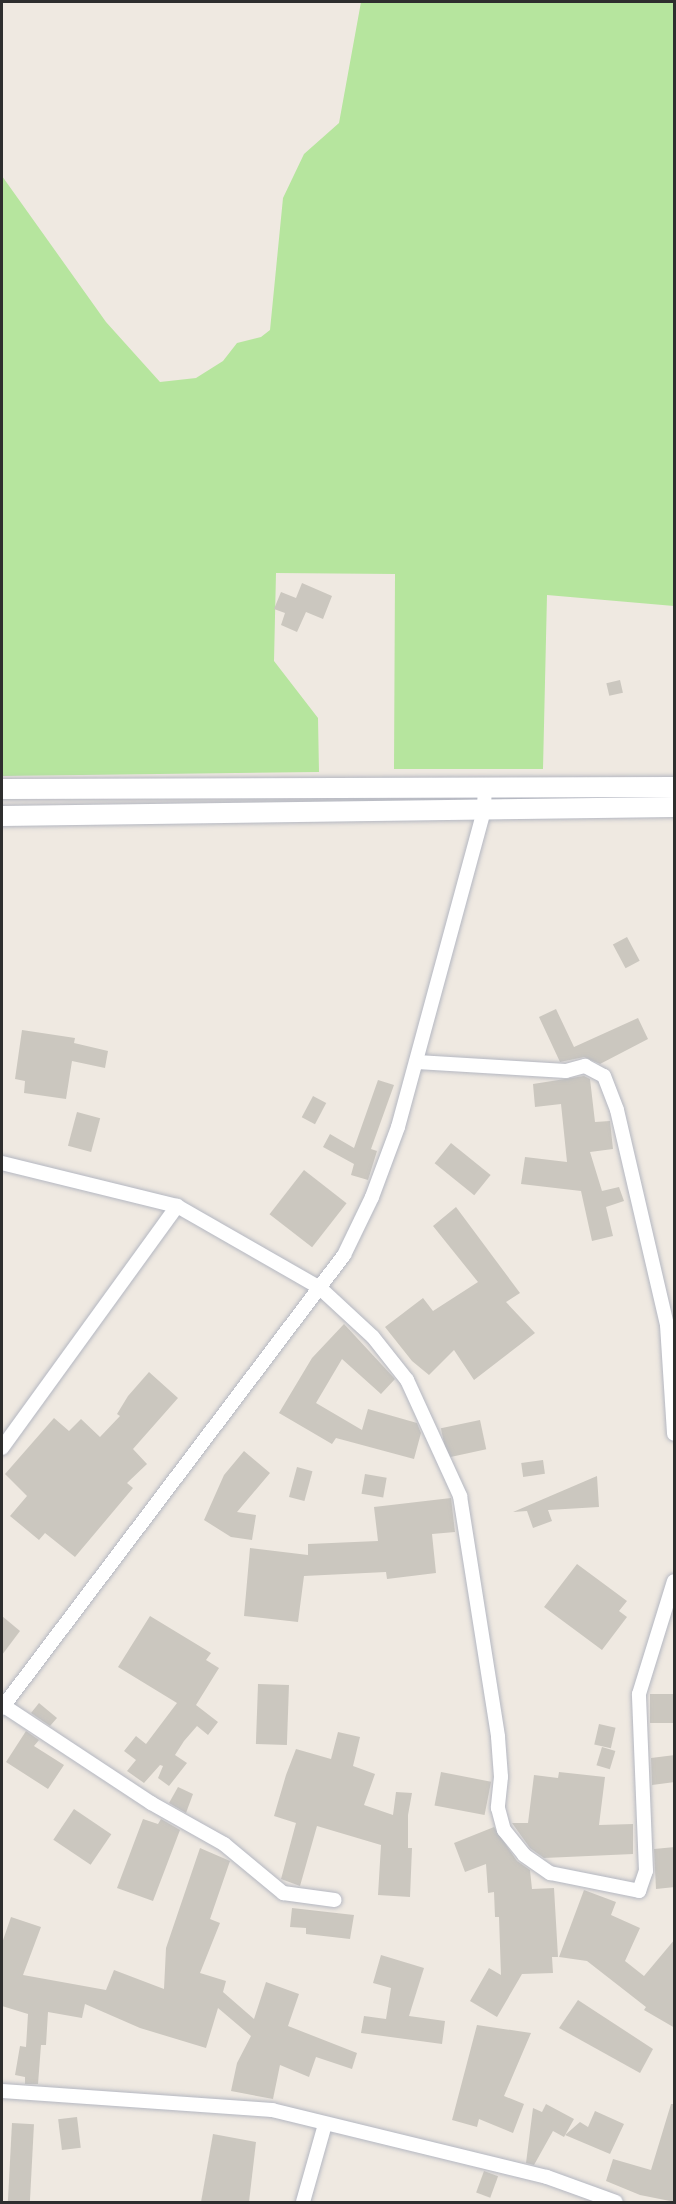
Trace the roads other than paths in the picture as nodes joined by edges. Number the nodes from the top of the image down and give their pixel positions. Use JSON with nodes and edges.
{"nodes":[{"id":1,"x":485,"y":787,"type":"junction"},
{"id":2,"x":675,"y":787,"type":"edge"},
{"id":3,"x":2,"y":789,"type":"edge"},
{"id":4,"x":675,"y":807,"type":"edge"},
{"id":5,"x":484,"y":810,"type":"junction"},
{"id":6,"x":2,"y":816,"type":"edge"},
{"id":7,"x":417,"y":1062,"type":"junction"},
{"id":8,"x":2,"y":1163,"type":"edge"},
{"id":9,"x":177,"y":1206,"type":"junction"},
{"id":10,"x":320,"y":1288,"type":"junction"},
{"id":11,"x":675,"y":1434,"type":"edge"},
{"id":12,"x":2,"y":1448,"type":"edge"},
{"id":13,"x":675,"y":1581,"type":"edge"},
{"id":14,"x":3,"y":1707,"type":"edge"},
{"id":15,"x":335,"y":1899,"type":"dead end"},
{"id":16,"x":2,"y":2091,"type":"edge"},
{"id":17,"x":325,"y":2124,"type":"junction"},
{"id":18,"x":303,"y":2202,"type":"edge"},
{"id":19,"x":616,"y":2202,"type":"edge"}],
"edges":[{"from":1,"to":2,"type":"main road"},
{"from":1,"to":3,"type":"main road"},
{"from":1,"to":5,"type":"street"},
{"from":4,"to":5,"type":"main road"},
{"from":5,"to":6,"type":"main road"},
{"from":5,"to":7,"type":"street"},
{"from":7,"to":10,"type":"street"},
{"from":7,"to":11,"type":"street"},
{"from":8,"to":9,"type":"street"},
{"from":9,"to":10,"type":"street"},
{"from":9,"to":12,"type":"street"},
{"from":10,"to":13,"type":"street"},
{"from":10,"to":14,"type":"street"},
{"from":14,"to":15,"type":"street"},
{"from":16,"to":17,"type":"street"},
{"from":17,"to":18,"type":"street"},
{"from":17,"to":19,"type":"street"}]}
